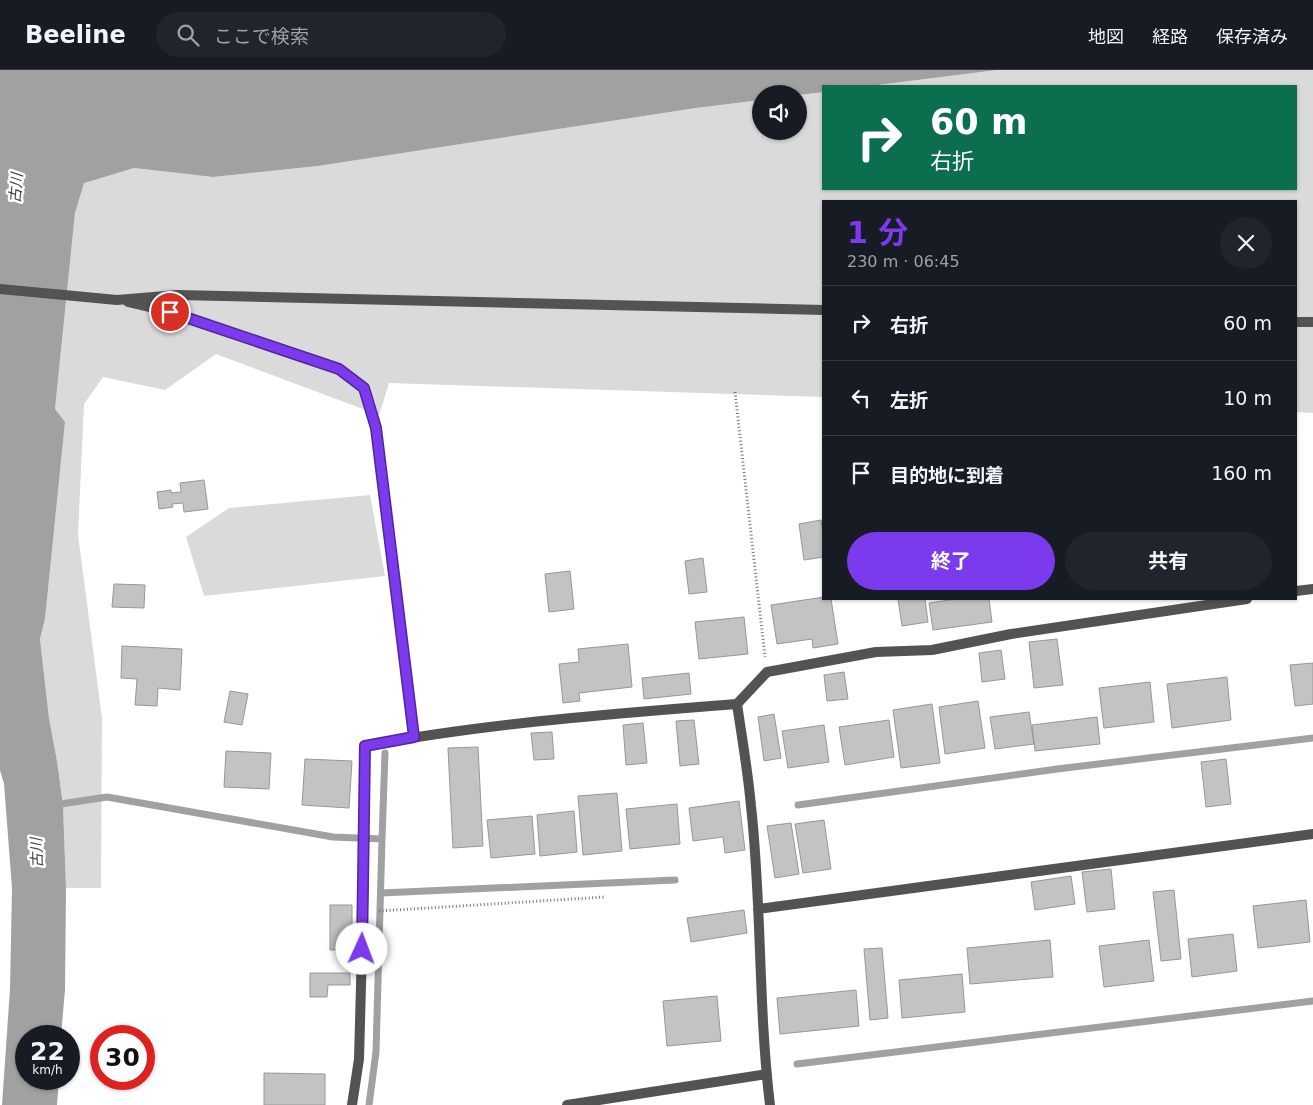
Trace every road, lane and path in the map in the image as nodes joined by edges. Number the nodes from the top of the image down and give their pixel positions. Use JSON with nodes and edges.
{"nodes":[{"id":1,"x":0,"y":289,"type":"edge"},
{"id":2,"x":117,"y":300,"type":"junction"},
{"id":3,"x":822,"y":310,"type":"edge"},
{"id":4,"x":1297,"y":322,"type":"edge"},
{"id":5,"x":1313,"y":322,"type":"edge"},
{"id":6,"x":735,"y":392,"type":"dead end"},
{"id":7,"x":1313,"y":589,"type":"edge"},
{"id":8,"x":1297,"y":591,"type":"edge"},
{"id":9,"x":1240,"y":600,"type":"edge"},
{"id":10,"x":767,"y":672,"type":"junction"},
{"id":11,"x":737,"y":704,"type":"junction"},
{"id":12,"x":414,"y":737,"type":"junction"},
{"id":13,"x":1313,"y":834,"type":"edge"},
{"id":14,"x":605,"y":897,"type":"dead end"},
{"id":15,"x":758,"y":909,"type":"junction"},
{"id":16,"x":399,"y":910,"type":"dead end"},
{"id":17,"x":767,"y":1074,"type":"junction"},
{"id":18,"x":352,"y":1105,"type":"edge"},
{"id":19,"x":567,"y":1105,"type":"edge"},
{"id":20,"x":770,"y":1105,"type":"edge"}],
"edges":[{"from":1,"to":2,"type":"street"},
{"from":2,"to":3,"type":"street"},
{"from":2,"to":12,"type":"street"},
{"from":4,"to":5,"type":"street"},
{"from":6,"to":10,"type":"path"},
{"from":7,"to":8,"type":"street"},
{"from":9,"to":10,"type":"street"},
{"from":10,"to":11,"type":"street"},
{"from":11,"to":12,"type":"street"},
{"from":11,"to":15,"type":"street"},
{"from":12,"to":18,"type":"street"},
{"from":13,"to":15,"type":"street"},
{"from":14,"to":16,"type":"path"},
{"from":15,"to":17,"type":"street"},
{"from":17,"to":19,"type":"street"},
{"from":17,"to":20,"type":"street"}]}
